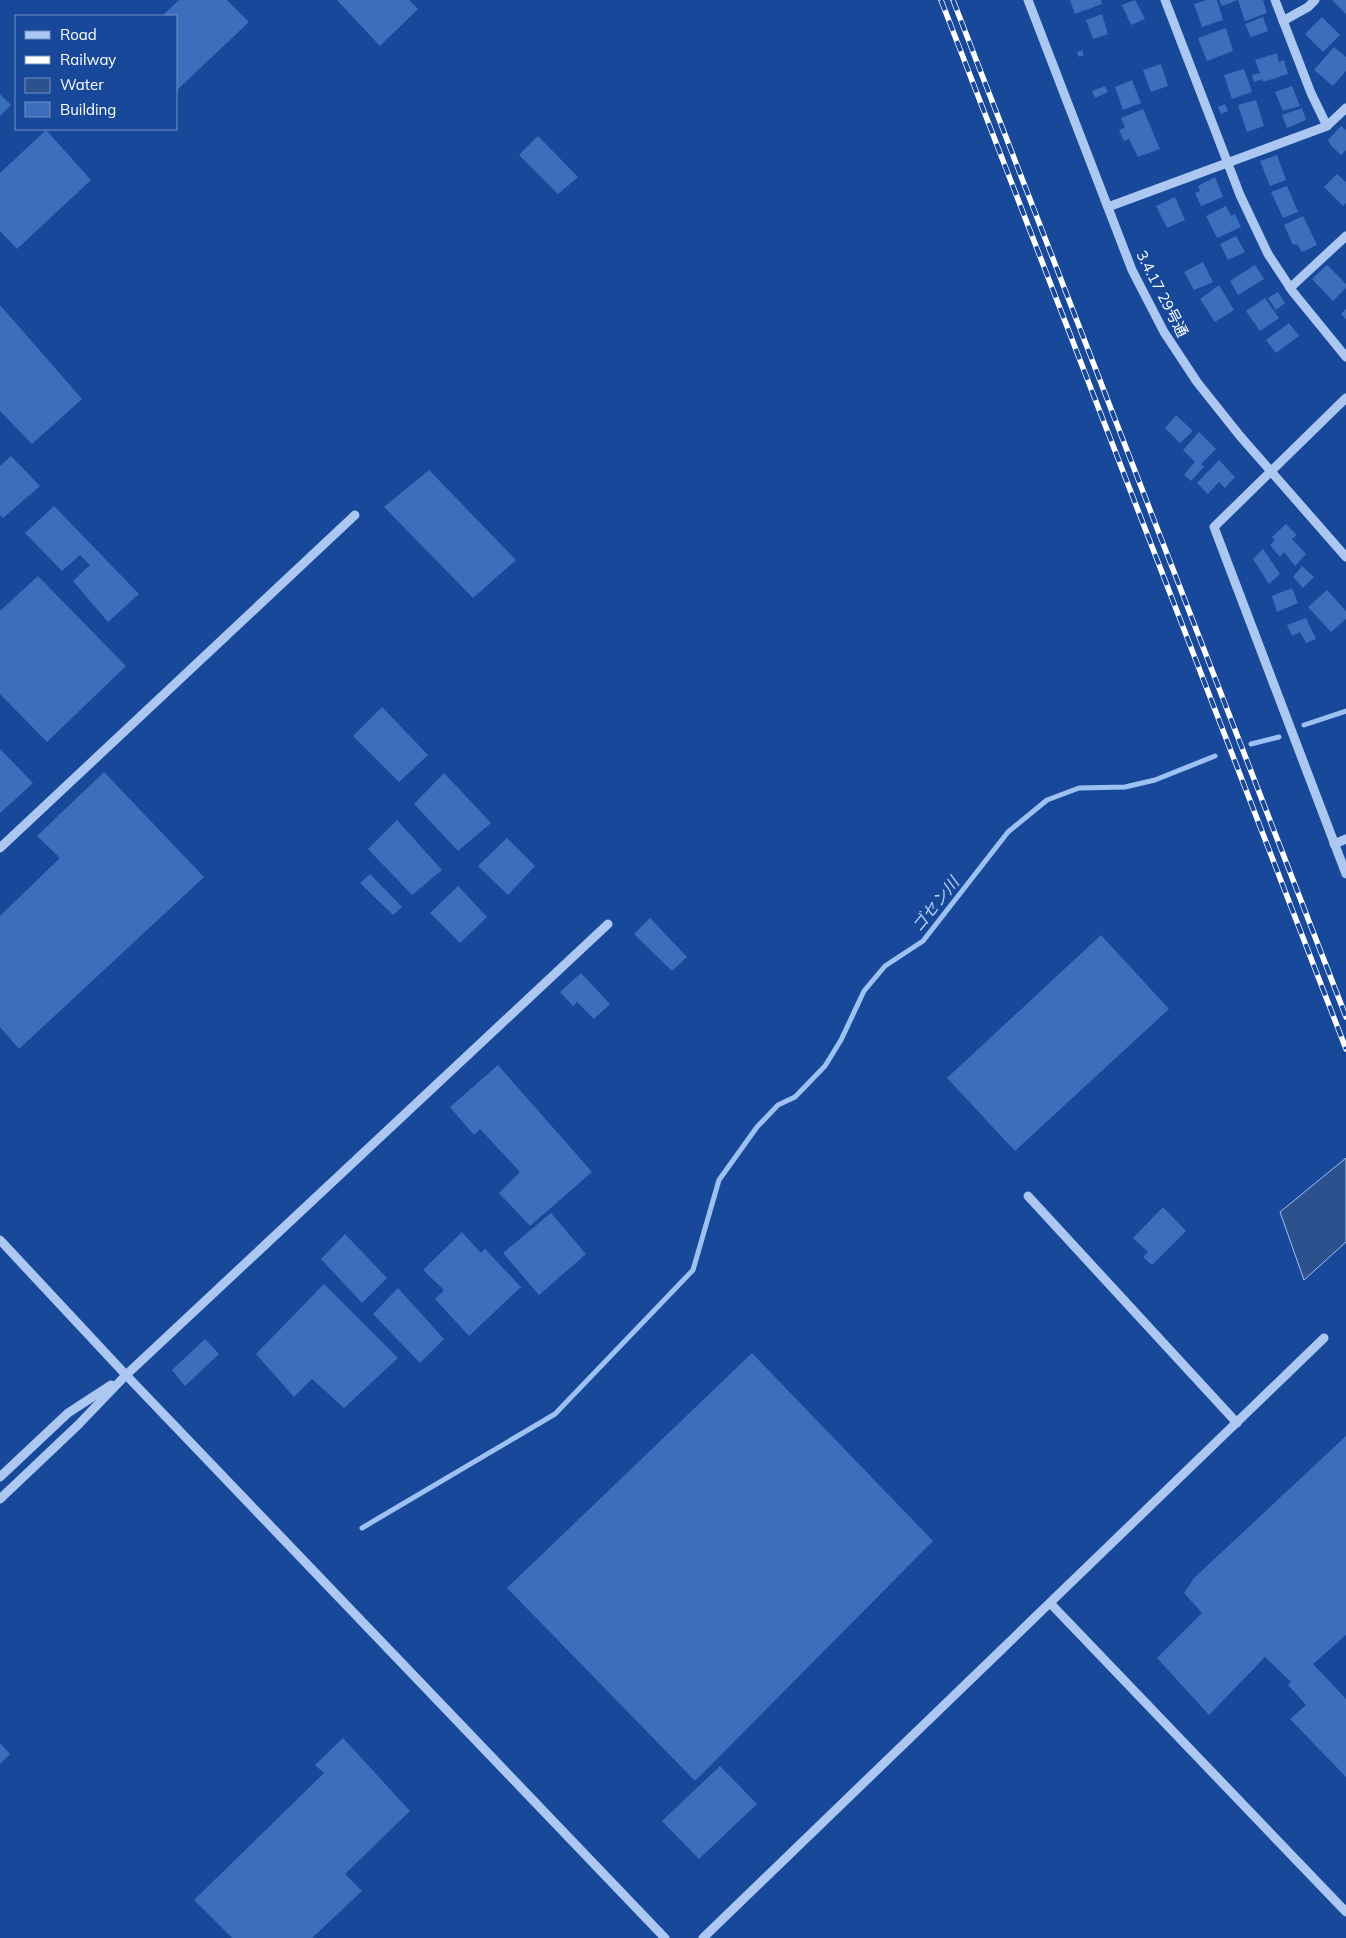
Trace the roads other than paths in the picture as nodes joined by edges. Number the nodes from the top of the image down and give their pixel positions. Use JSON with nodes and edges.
{"nodes":[{"id":1,"x":1028,"y":0,"type":"edge"},
{"id":2,"x":1166,"y":0,"type":"edge"},
{"id":3,"x":1275,"y":0,"type":"edge"},
{"id":4,"x":1315,"y":0,"type":"edge"},
{"id":5,"x":1283,"y":20,"type":"junction"},
{"id":6,"x":1346,"y":108,"type":"edge"},
{"id":7,"x":1327,"y":126,"type":"junction"},
{"id":8,"x":1228,"y":164,"type":"junction"},
{"id":9,"x":1108,"y":207,"type":"junction"},
{"id":10,"x":1346,"y":236,"type":"edge"},
{"id":11,"x":1290,"y":288,"type":"junction"},
{"id":12,"x":1346,"y":357,"type":"edge"},
{"id":13,"x":1346,"y":398,"type":"edge"},
{"id":14,"x":1270,"y":470,"type":"junction"},
{"id":15,"x":354,"y":515,"type":"dead end"},
{"id":16,"x":1346,"y":557,"type":"edge"},
{"id":17,"x":1346,"y":839,"type":"edge"},
{"id":18,"x":1334,"y":844,"type":"junction"},
{"id":19,"x":0,"y":848,"type":"edge"},
{"id":20,"x":1346,"y":874,"type":"edge"},
{"id":21,"x":608,"y":924,"type":"dead end"},
{"id":22,"x":1028,"y":1196,"type":"dead end"},
{"id":23,"x":0,"y":1240,"type":"edge"},
{"id":24,"x":1324,"y":1338,"type":"dead end"},
{"id":25,"x":126,"y":1375,"type":"junction"},
{"id":26,"x":1236,"y":1423,"type":"junction"},
{"id":27,"x":0,"y":1478,"type":"edge"},
{"id":28,"x":0,"y":1499,"type":"edge"},
{"id":29,"x":1050,"y":1603,"type":"junction"},
{"id":30,"x":1346,"y":1912,"type":"edge"},
{"id":31,"x":665,"y":1938,"type":"edge"},
{"id":32,"x":703,"y":1938,"type":"edge"}],
"edges":[{"from":1,"to":9,"type":"street","name":"3.4.17 29号通"},
{"from":2,"to":8,"type":"street"},
{"from":3,"to":5,"type":"street"},
{"from":4,"to":5,"type":"street"},
{"from":5,"to":7,"type":"street"},
{"from":6,"to":7,"type":"street"},
{"from":7,"to":8,"type":"street"},
{"from":8,"to":9,"type":"street"},
{"from":8,"to":11,"type":"street"},
{"from":9,"to":14,"type":"street","name":"3.4.17 29号通"},
{"from":10,"to":11,"type":"street"},
{"from":11,"to":12,"type":"street"},
{"from":13,"to":14,"type":"street"},
{"from":14,"to":16,"type":"street","name":"3.4.17 29号通"},
{"from":14,"to":18,"type":"street"},
{"from":15,"to":19,"type":"street"},
{"from":17,"to":18,"type":"street"},
{"from":18,"to":20,"type":"street"},
{"from":21,"to":25,"type":"street"},
{"from":22,"to":26,"type":"street"},
{"from":23,"to":25,"type":"street"},
{"from":24,"to":26,"type":"street"},
{"from":25,"to":27,"type":"street"},
{"from":25,"to":28,"type":"street"},
{"from":25,"to":31,"type":"street"},
{"from":26,"to":29,"type":"street"},
{"from":29,"to":30,"type":"street"},
{"from":29,"to":32,"type":"street"}]}
